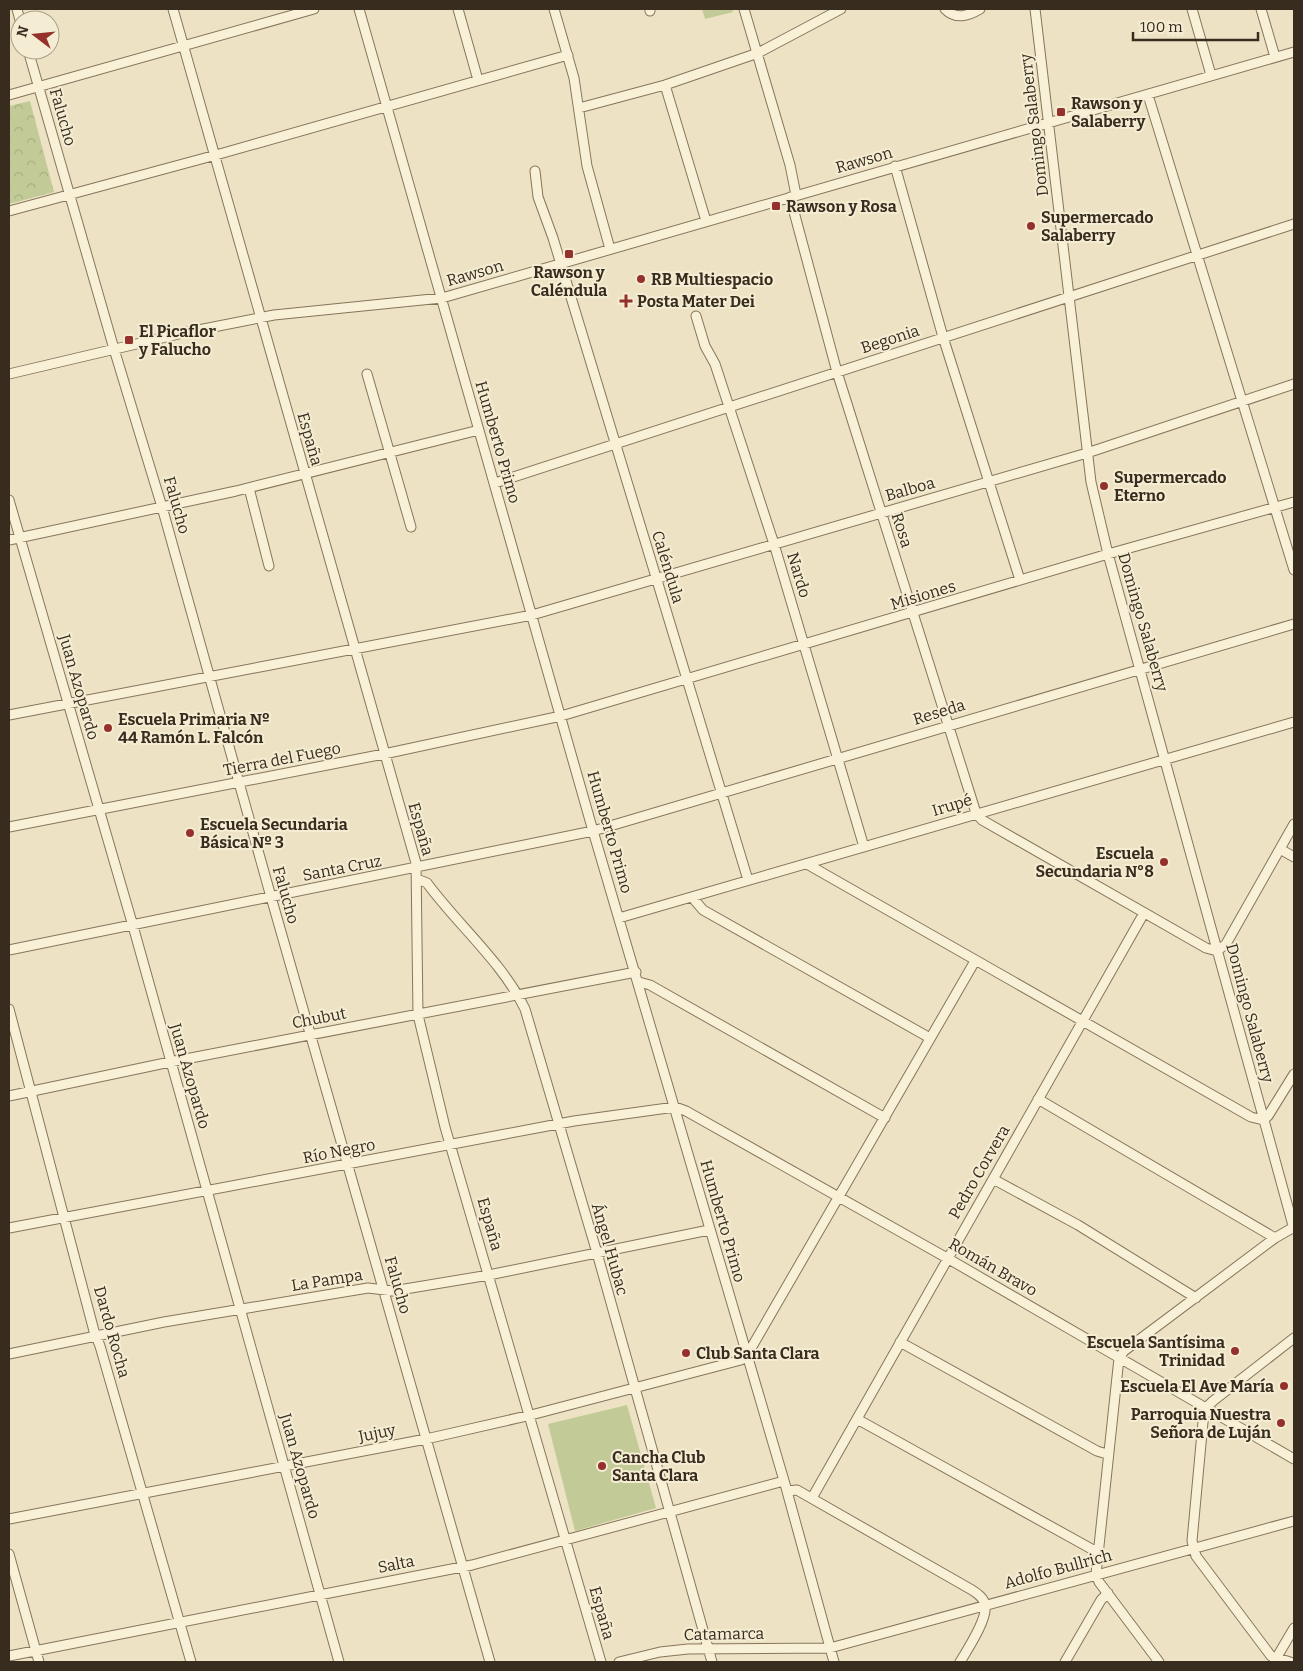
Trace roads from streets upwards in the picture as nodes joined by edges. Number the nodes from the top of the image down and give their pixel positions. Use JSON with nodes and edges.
{"nodes":[{"id":1,"x":173,"y":9,"type":"edge"},
{"id":2,"x":314,"y":9,"type":"edge"},
{"id":3,"x":359,"y":9,"type":"edge"},
{"id":4,"x":458,"y":9,"type":"edge"},
{"id":5,"x":554,"y":9,"type":"edge"},
{"id":6,"x":744,"y":9,"type":"edge"},
{"id":7,"x":841,"y":9,"type":"edge"},
{"id":8,"x":945,"y":9,"type":"edge"},
{"id":9,"x":980,"y":9,"type":"edge"},
{"id":10,"x":1035,"y":9,"type":"edge"},
{"id":11,"x":1192,"y":9,"type":"edge"},
{"id":12,"x":1262,"y":9,"type":"edge"},
{"id":13,"x":184,"y":47,"type":"junction"},
{"id":14,"x":1294,"y":52,"type":"edge"},
{"id":15,"x":758,"y":54,"type":"junction"},
{"id":16,"x":568,"y":55,"type":"junction"},
{"id":17,"x":1275,"y":57,"type":"junction"},
{"id":18,"x":31,"y":60,"type":"edge"},
{"id":19,"x":1211,"y":75,"type":"junction"},
{"id":20,"x":478,"y":80,"type":"junction"},
{"id":21,"x":665,"y":85,"type":"junction"},
{"id":22,"x":39,"y":88,"type":"junction"},
{"id":23,"x":1148,"y":94,"type":"junction"},
{"id":24,"x":9,"y":95,"type":"edge"},
{"id":25,"x":387,"y":107,"type":"junction"},
{"id":26,"x":579,"y":108,"type":"junction"},
{"id":27,"x":1049,"y":122,"type":"junction"},
{"id":28,"x":216,"y":155,"type":"junction"},
{"id":29,"x":895,"y":166,"type":"junction"},
{"id":30,"x":535,"y":171,"type":"dead end"},
{"id":31,"x":70,"y":195,"type":"junction"},
{"id":32,"x":793,"y":196,"type":"junction"},
{"id":33,"x":9,"y":210,"type":"edge"},
{"id":34,"x":706,"y":221,"type":"junction"},
{"id":35,"x":1294,"y":224,"type":"edge"},
{"id":36,"x":610,"y":249,"type":"junction"},
{"id":37,"x":1196,"y":255,"type":"junction"},
{"id":38,"x":560,"y":263,"type":"junction"},
{"id":39,"x":1069,"y":297,"type":"junction"},
{"id":40,"x":442,"y":298,"type":"junction"},
{"id":41,"x":696,"y":316,"type":"dead end"},
{"id":42,"x":260,"y":318,"type":"junction"},
{"id":43,"x":943,"y":337,"type":"junction"},
{"id":44,"x":114,"y":349,"type":"junction"},
{"id":45,"x":837,"y":372,"type":"junction"},
{"id":46,"x":9,"y":374,"type":"edge"},
{"id":47,"x":367,"y":374,"type":"dead end"},
{"id":48,"x":1294,"y":384,"type":"edge"},
{"id":49,"x":1241,"y":402,"type":"junction"},
{"id":50,"x":729,"y":407,"type":"junction"},
{"id":51,"x":479,"y":430,"type":"junction"},
{"id":52,"x":615,"y":444,"type":"junction"},
{"id":53,"x":390,"y":453,"type":"junction"},
{"id":54,"x":1087,"y":453,"type":"junction"},
{"id":55,"x":304,"y":474,"type":"junction"},
{"id":56,"x":989,"y":482,"type":"junction"},
{"id":57,"x":495,"y":483,"type":"junction"},
{"id":58,"x":249,"y":488,"type":"junction"},
{"id":59,"x":9,"y":500,"type":"edge"},
{"id":60,"x":1294,"y":502,"type":"edge"},
{"id":61,"x":162,"y":507,"type":"junction"},
{"id":62,"x":1276,"y":508,"type":"junction"},
{"id":63,"x":881,"y":513,"type":"junction"},
{"id":64,"x":411,"y":527,"type":"dead end"},
{"id":65,"x":20,"y":538,"type":"junction"},
{"id":66,"x":9,"y":540,"type":"edge"},
{"id":67,"x":774,"y":544,"type":"junction"},
{"id":68,"x":1108,"y":554,"type":"junction"},
{"id":69,"x":268,"y":566,"type":"dead end"},
{"id":70,"x":1294,"y":570,"type":"edge"},
{"id":71,"x":656,"y":579,"type":"junction"},
{"id":72,"x":1020,"y":580,"type":"junction"},
{"id":73,"x":914,"y":614,"type":"junction"},
{"id":74,"x":532,"y":615,"type":"junction"},
{"id":75,"x":1294,"y":624,"type":"edge"},
{"id":76,"x":804,"y":646,"type":"junction"},
{"id":77,"x":354,"y":649,"type":"junction"},
{"id":78,"x":1141,"y":668,"type":"junction"},
{"id":79,"x":209,"y":676,"type":"junction"},
{"id":80,"x":688,"y":679,"type":"junction"},
{"id":81,"x":68,"y":703,"type":"junction"},
{"id":82,"x":9,"y":715,"type":"edge"},
{"id":83,"x":561,"y":716,"type":"junction"},
{"id":84,"x":1294,"y":722,"type":"edge"},
{"id":85,"x":948,"y":725,"type":"junction"},
{"id":86,"x":384,"y":754,"type":"junction"},
{"id":87,"x":838,"y":757,"type":"junction"},
{"id":88,"x":1166,"y":759,"type":"junction"},
{"id":89,"x":239,"y":783,"type":"junction"},
{"id":90,"x":723,"y":792,"type":"junction"},
{"id":91,"x":98,"y":810,"type":"junction"},
{"id":92,"x":976,"y":813,"type":"junction"},
{"id":93,"x":1294,"y":824,"type":"edge"},
{"id":94,"x":9,"y":827,"type":"edge"},
{"id":95,"x":593,"y":831,"type":"junction"},
{"id":96,"x":864,"y":847,"type":"junction"},
{"id":97,"x":1280,"y":849,"type":"junction"},
{"id":98,"x":1294,"y":857,"type":"edge"},
{"id":99,"x":808,"y":864,"type":"junction"},
{"id":100,"x":416,"y":868,"type":"junction"},
{"id":101,"x":417,"y":879,"type":"junction"},
{"id":102,"x":748,"y":880,"type":"junction"},
{"id":103,"x":271,"y":897,"type":"junction"},
{"id":104,"x":692,"y":897,"type":"junction"},
{"id":105,"x":1144,"y":913,"type":"junction"},
{"id":106,"x":619,"y":918,"type":"junction"},
{"id":107,"x":133,"y":926,"type":"junction"},
{"id":108,"x":9,"y":950,"type":"edge"},
{"id":109,"x":1217,"y":951,"type":"junction"},
{"id":110,"x":976,"y":961,"type":"junction"},
{"id":111,"x":638,"y":977,"type":"junction"},
{"id":112,"x":518,"y":996,"type":"junction"},
{"id":113,"x":9,"y":1009,"type":"edge"},
{"id":114,"x":418,"y":1015,"type":"junction"},
{"id":115,"x":1083,"y":1022,"type":"junction"},
{"id":116,"x":310,"y":1036,"type":"junction"},
{"id":117,"x":930,"y":1038,"type":"junction"},
{"id":118,"x":170,"y":1062,"type":"junction"},
{"id":119,"x":1294,"y":1074,"type":"edge"},
{"id":120,"x":31,"y":1091,"type":"junction"},
{"id":121,"x":9,"y":1096,"type":"edge"},
{"id":122,"x":1038,"y":1099,"type":"junction"},
{"id":123,"x":675,"y":1106,"type":"junction"},
{"id":124,"x":884,"y":1118,"type":"junction"},
{"id":125,"x":1263,"y":1120,"type":"junction"},
{"id":126,"x":558,"y":1124,"type":"junction"},
{"id":127,"x":452,"y":1145,"type":"junction"},
{"id":128,"x":347,"y":1165,"type":"junction"},
{"id":129,"x":993,"y":1179,"type":"junction"},
{"id":130,"x":207,"y":1192,"type":"junction"},
{"id":131,"x":838,"y":1196,"type":"junction"},
{"id":132,"x":65,"y":1218,"type":"junction"},
{"id":133,"x":9,"y":1228,"type":"edge"},
{"id":134,"x":1294,"y":1228,"type":"edge"},
{"id":135,"x":709,"y":1230,"type":"junction"},
{"id":136,"x":1275,"y":1238,"type":"junction"},
{"id":137,"x":596,"y":1253,"type":"junction"},
{"id":138,"x":947,"y":1258,"type":"junction"},
{"id":139,"x":489,"y":1275,"type":"junction"},
{"id":140,"x":383,"y":1289,"type":"junction"},
{"id":141,"x":1196,"y":1298,"type":"junction"},
{"id":142,"x":240,"y":1309,"type":"junction"},
{"id":143,"x":97,"y":1338,"type":"junction"},
{"id":144,"x":1294,"y":1338,"type":"edge"},
{"id":145,"x":900,"y":1342,"type":"junction"},
{"id":146,"x":9,"y":1354,"type":"edge"},
{"id":147,"x":746,"y":1357,"type":"junction"},
{"id":148,"x":1119,"y":1358,"type":"junction"},
{"id":149,"x":634,"y":1389,"type":"junction"},
{"id":150,"x":1206,"y":1408,"type":"junction"},
{"id":151,"x":531,"y":1415,"type":"junction"},
{"id":152,"x":857,"y":1419,"type":"junction"},
{"id":153,"x":426,"y":1439,"type":"junction"},
{"id":154,"x":1107,"y":1454,"type":"junction"},
{"id":155,"x":1294,"y":1459,"type":"edge"},
{"id":156,"x":284,"y":1467,"type":"junction"},
{"id":157,"x":785,"y":1486,"type":"junction"},
{"id":158,"x":144,"y":1493,"type":"junction"},
{"id":159,"x":812,"y":1498,"type":"junction"},
{"id":160,"x":668,"y":1511,"type":"junction"},
{"id":161,"x":9,"y":1519,"type":"edge"},
{"id":162,"x":1294,"y":1521,"type":"edge"},
{"id":163,"x":565,"y":1540,"type":"junction"},
{"id":164,"x":1193,"y":1548,"type":"junction"},
{"id":165,"x":1097,"y":1552,"type":"junction"},
{"id":166,"x":9,"y":1554,"type":"edge"},
{"id":167,"x":463,"y":1567,"type":"junction"},
{"id":168,"x":1096,"y":1574,"type":"junction"},
{"id":169,"x":1108,"y":1593,"type":"junction"},
{"id":170,"x":320,"y":1594,"type":"junction"},
{"id":171,"x":986,"y":1605,"type":"junction"},
{"id":172,"x":180,"y":1622,"type":"junction"},
{"id":173,"x":1294,"y":1628,"type":"edge"},
{"id":174,"x":708,"y":1648,"type":"junction"},
{"id":175,"x":830,"y":1648,"type":"junction"},
{"id":176,"x":36,"y":1649,"type":"junction"},
{"id":177,"x":9,"y":1656,"type":"edge"},
{"id":178,"x":964,"y":1661,"type":"edge"},
{"id":179,"x":1275,"y":1661,"type":"edge"},
{"id":180,"x":39,"y":1662,"type":"edge"},
{"id":181,"x":191,"y":1662,"type":"edge"},
{"id":182,"x":339,"y":1662,"type":"edge"},
{"id":183,"x":490,"y":1662,"type":"edge"},
{"id":184,"x":601,"y":1662,"type":"edge"},
{"id":185,"x":619,"y":1662,"type":"edge"},
{"id":186,"x":712,"y":1662,"type":"edge"},
{"id":187,"x":834,"y":1662,"type":"edge"},
{"id":188,"x":1065,"y":1662,"type":"edge"},
{"id":189,"x":1159,"y":1662,"type":"edge"},
{"id":190,"x":1290,"y":1662,"type":"edge"}],
"edges":[{"from":1,"to":13,"type":"street","name":"España"},
{"from":2,"to":13,"type":"street"},
{"from":3,"to":25,"type":"street","name":"Humberto Primo"},
{"from":4,"to":20,"type":"street"},
{"from":5,"to":16,"type":"street"},
{"from":6,"to":15,"type":"street","name":"Rosa"},
{"from":7,"to":15,"type":"street"},
{"from":8,"to":9,"type":"street"},
{"from":10,"to":27,"type":"street","name":"Domingo Salaberry"},
{"from":11,"to":19,"type":"street"},
{"from":12,"to":17,"type":"street"},
{"from":13,"to":22,"type":"street"},
{"from":13,"to":28,"type":"street","name":"España"},
{"from":14,"to":17,"type":"street","name":"Rawson"},
{"from":15,"to":21,"type":"street"},
{"from":15,"to":32,"type":"street","name":"Rosa"},
{"from":16,"to":20,"type":"street"},
{"from":16,"to":26,"type":"street"},
{"from":17,"to":19,"type":"street","name":"Rawson"},
{"from":18,"to":22,"type":"street","name":"Falucho"},
{"from":19,"to":23,"type":"street","name":"Rawson"},
{"from":20,"to":25,"type":"street"},
{"from":21,"to":26,"type":"street"},
{"from":21,"to":34,"type":"street"},
{"from":22,"to":24,"type":"street"},
{"from":22,"to":31,"type":"street","name":"Falucho"},
{"from":23,"to":27,"type":"street","name":"Rawson"},
{"from":23,"to":37,"type":"street"},
{"from":25,"to":28,"type":"street"},
{"from":25,"to":40,"type":"street","name":"Humberto Primo"},
{"from":26,"to":36,"type":"street"},
{"from":27,"to":29,"type":"street","name":"Rawson"},
{"from":27,"to":39,"type":"street","name":"Domingo Salaberry"},
{"from":28,"to":31,"type":"street"},
{"from":28,"to":42,"type":"street","name":"España"},
{"from":29,"to":32,"type":"street","name":"Rawson"},
{"from":29,"to":43,"type":"street"},
{"from":30,"to":38,"type":"street","name":"Caléndula"},
{"from":31,"to":33,"type":"street"},
{"from":31,"to":44,"type":"street","name":"Falucho"},
{"from":32,"to":34,"type":"street","name":"Rawson"},
{"from":32,"to":45,"type":"street","name":"Rosa"},
{"from":34,"to":36,"type":"street","name":"Rawson"},
{"from":35,"to":37,"type":"street","name":"Begonia"},
{"from":36,"to":38,"type":"street","name":"Rawson"},
{"from":37,"to":39,"type":"street","name":"Begonia"},
{"from":37,"to":49,"type":"street"},
{"from":38,"to":40,"type":"street","name":"Rawson"},
{"from":38,"to":52,"type":"street","name":"Caléndula"},
{"from":39,"to":43,"type":"street","name":"Begonia"},
{"from":39,"to":54,"type":"street","name":"Domingo Salaberry"},
{"from":40,"to":42,"type":"street","name":"Rawson"},
{"from":40,"to":51,"type":"street","name":"Humberto Primo"},
{"from":41,"to":50,"type":"street","name":"Nardo"},
{"from":42,"to":44,"type":"street","name":"Rawson"},
{"from":42,"to":55,"type":"street","name":"España"},
{"from":43,"to":45,"type":"street","name":"Begonia"},
{"from":43,"to":56,"type":"street"},
{"from":44,"to":46,"type":"street","name":"Rawson"},
{"from":44,"to":61,"type":"street","name":"Falucho"},
{"from":45,"to":50,"type":"street","name":"Begonia"},
{"from":45,"to":63,"type":"street","name":"Rosa"},
{"from":47,"to":53,"type":"street"},
{"from":48,"to":49,"type":"street","name":"Balboa"},
{"from":49,"to":54,"type":"street","name":"Balboa"},
{"from":49,"to":62,"type":"street"},
{"from":50,"to":52,"type":"street","name":"Begonia"},
{"from":50,"to":67,"type":"street","name":"Nardo"},
{"from":51,"to":53,"type":"street"},
{"from":51,"to":57,"type":"street","name":"Humberto Primo"},
{"from":52,"to":57,"type":"street","name":"Begonia"},
{"from":52,"to":71,"type":"street","name":"Caléndula"},
{"from":53,"to":55,"type":"street"},
{"from":53,"to":64,"type":"street"},
{"from":54,"to":56,"type":"street","name":"Balboa"},
{"from":54,"to":68,"type":"street","name":"Domingo Salaberry"},
{"from":55,"to":58,"type":"street"},
{"from":55,"to":77,"type":"street","name":"España"},
{"from":56,"to":63,"type":"street","name":"Balboa"},
{"from":56,"to":72,"type":"street"},
{"from":57,"to":74,"type":"street","name":"Humberto Primo"},
{"from":58,"to":61,"type":"street"},
{"from":58,"to":69,"type":"street"},
{"from":59,"to":65,"type":"street","name":"Juan Azopardo"},
{"from":60,"to":62,"type":"street","name":"Misiones"},
{"from":61,"to":65,"type":"street"},
{"from":61,"to":79,"type":"street","name":"Falucho"},
{"from":62,"to":68,"type":"street","name":"Misiones"},
{"from":62,"to":70,"type":"street"},
{"from":63,"to":67,"type":"street","name":"Balboa"},
{"from":63,"to":73,"type":"street","name":"Rosa"},
{"from":65,"to":66,"type":"street"},
{"from":65,"to":81,"type":"street","name":"Juan Azopardo"},
{"from":67,"to":71,"type":"street","name":"Balboa"},
{"from":67,"to":76,"type":"street","name":"Nardo"},
{"from":68,"to":72,"type":"street","name":"Misiones"},
{"from":68,"to":78,"type":"street","name":"Domingo Salaberry"},
{"from":71,"to":74,"type":"street","name":"Balboa"},
{"from":71,"to":80,"type":"street","name":"Caléndula"},
{"from":72,"to":73,"type":"street","name":"Misiones"},
{"from":73,"to":76,"type":"street","name":"Misiones"},
{"from":73,"to":85,"type":"street","name":"Rosa"},
{"from":74,"to":77,"type":"street","name":"Balboa"},
{"from":74,"to":83,"type":"street","name":"Humberto Primo"},
{"from":75,"to":78,"type":"street","name":"Reseda"},
{"from":76,"to":80,"type":"street","name":"Misiones"},
{"from":76,"to":87,"type":"street","name":"Nardo"},
{"from":77,"to":79,"type":"street","name":"Balboa"},
{"from":77,"to":86,"type":"street","name":"España"},
{"from":78,"to":85,"type":"street","name":"Reseda"},
{"from":78,"to":88,"type":"street","name":"Domingo Salaberry"},
{"from":79,"to":81,"type":"street","name":"Balboa"},
{"from":79,"to":89,"type":"street","name":"Falucho"},
{"from":80,"to":83,"type":"street","name":"Misiones"},
{"from":80,"to":90,"type":"street","name":"Caléndula"},
{"from":81,"to":82,"type":"street","name":"Balboa"},
{"from":81,"to":91,"type":"street","name":"Juan Azopardo"},
{"from":83,"to":86,"type":"street","name":"Tierra del Fuego"},
{"from":83,"to":95,"type":"street","name":"Humberto Primo"},
{"from":84,"to":88,"type":"street","name":"Irupé"},
{"from":85,"to":87,"type":"street","name":"Reseda"},
{"from":85,"to":92,"type":"street","name":"Rosa"},
{"from":86,"to":89,"type":"street","name":"Tierra del Fuego"},
{"from":86,"to":100,"type":"street","name":"España"},
{"from":87,"to":90,"type":"street","name":"Reseda"},
{"from":87,"to":96,"type":"street","name":"Nardo"},
{"from":88,"to":92,"type":"street","name":"Irupé"},
{"from":88,"to":109,"type":"street","name":"Domingo Salaberry"},
{"from":89,"to":91,"type":"street","name":"Tierra del Fuego"},
{"from":89,"to":103,"type":"street","name":"Falucho"},
{"from":90,"to":95,"type":"street","name":"Reseda"},
{"from":90,"to":102,"type":"street","name":"Caléndula"},
{"from":91,"to":94,"type":"street","name":"Tierra del Fuego"},
{"from":91,"to":107,"type":"street","name":"Juan Azopardo"},
{"from":92,"to":96,"type":"street","name":"Irupé"},
{"from":92,"to":105,"type":"street"},
{"from":93,"to":97,"type":"street"},
{"from":95,"to":100,"type":"street","name":"Santa Cruz"},
{"from":95,"to":106,"type":"street","name":"Humberto Primo"},
{"from":96,"to":99,"type":"street","name":"Irupé"},
{"from":97,"to":98,"type":"street"},
{"from":97,"to":109,"type":"street"},
{"from":99,"to":102,"type":"street","name":"Irupé"},
{"from":99,"to":110,"type":"street"},
{"from":100,"to":101,"type":"street","name":"España"},
{"from":100,"to":103,"type":"street","name":"Santa Cruz"},
{"from":101,"to":112,"type":"street","name":"Ángel Hubac"},
{"from":101,"to":114,"type":"street","name":"España"},
{"from":102,"to":104,"type":"street","name":"Irupé"},
{"from":103,"to":107,"type":"street","name":"Santa Cruz"},
{"from":103,"to":116,"type":"street","name":"Falucho"},
{"from":104,"to":106,"type":"street","name":"Irupé"},
{"from":104,"to":117,"type":"street"},
{"from":105,"to":109,"type":"street"},
{"from":105,"to":115,"type":"street","name":"Pedro Corvera"},
{"from":106,"to":111,"type":"street","name":"Humberto Primo"},
{"from":107,"to":108,"type":"street","name":"Santa Cruz"},
{"from":107,"to":118,"type":"street","name":"Juan Azopardo"},
{"from":109,"to":125,"type":"street","name":"Domingo Salaberry"},
{"from":110,"to":115,"type":"street"},
{"from":110,"to":117,"type":"street"},
{"from":111,"to":112,"type":"street","name":"Chubut"},
{"from":111,"to":123,"type":"street","name":"Humberto Primo"},
{"from":111,"to":124,"type":"street"},
{"from":112,"to":114,"type":"street","name":"Chubut"},
{"from":112,"to":126,"type":"street","name":"Ángel Hubac"},
{"from":113,"to":120,"type":"street","name":"Dardo Rocha"},
{"from":114,"to":116,"type":"street","name":"Chubut"},
{"from":114,"to":127,"type":"street","name":"España"},
{"from":115,"to":122,"type":"street","name":"Pedro Corvera"},
{"from":115,"to":125,"type":"street"},
{"from":116,"to":118,"type":"street","name":"Chubut"},
{"from":116,"to":128,"type":"street","name":"Falucho"},
{"from":117,"to":124,"type":"street"},
{"from":118,"to":120,"type":"street","name":"Chubut"},
{"from":118,"to":130,"type":"street","name":"Juan Azopardo"},
{"from":119,"to":125,"type":"street"},
{"from":120,"to":121,"type":"street","name":"Chubut"},
{"from":120,"to":132,"type":"street","name":"Dardo Rocha"},
{"from":122,"to":129,"type":"street","name":"Pedro Corvera"},
{"from":122,"to":136,"type":"street"},
{"from":123,"to":126,"type":"street","name":"Río Negro"},
{"from":123,"to":131,"type":"street","name":"Román Bravo"},
{"from":123,"to":135,"type":"street","name":"Humberto Primo"},
{"from":124,"to":131,"type":"street"},
{"from":125,"to":134,"type":"street","name":"Domingo Salaberry"},
{"from":126,"to":127,"type":"street","name":"Río Negro"},
{"from":126,"to":137,"type":"street","name":"Ángel Hubac"},
{"from":127,"to":128,"type":"street","name":"Río Negro"},
{"from":127,"to":139,"type":"street","name":"España"},
{"from":128,"to":130,"type":"street","name":"Río Negro"},
{"from":128,"to":140,"type":"street","name":"Falucho"},
{"from":129,"to":138,"type":"street","name":"Pedro Corvera"},
{"from":129,"to":141,"type":"street"},
{"from":130,"to":132,"type":"street","name":"Río Negro"},
{"from":130,"to":142,"type":"street","name":"Juan Azopardo"},
{"from":131,"to":138,"type":"street","name":"Román Bravo"},
{"from":131,"to":147,"type":"street"},
{"from":132,"to":133,"type":"street","name":"Río Negro"},
{"from":132,"to":143,"type":"street","name":"Dardo Rocha"},
{"from":134,"to":136,"type":"street"},
{"from":135,"to":137,"type":"street","name":"La Pampa"},
{"from":135,"to":147,"type":"street","name":"Humberto Primo"},
{"from":136,"to":141,"type":"street"},
{"from":137,"to":139,"type":"street","name":"La Pampa"},
{"from":137,"to":149,"type":"street","name":"Ángel Hubac"},
{"from":138,"to":145,"type":"street","name":"Pedro Corvera"},
{"from":138,"to":148,"type":"street","name":"Román Bravo"},
{"from":139,"to":140,"type":"street","name":"La Pampa"},
{"from":139,"to":151,"type":"street","name":"España"},
{"from":140,"to":142,"type":"street","name":"La Pampa"},
{"from":140,"to":153,"type":"street","name":"Falucho"},
{"from":141,"to":148,"type":"street"},
{"from":142,"to":143,"type":"street","name":"La Pampa"},
{"from":142,"to":156,"type":"street","name":"Juan Azopardo"},
{"from":143,"to":146,"type":"street","name":"La Pampa"},
{"from":143,"to":158,"type":"street","name":"Dardo Rocha"},
{"from":144,"to":150,"type":"street"},
{"from":145,"to":152,"type":"street","name":"Pedro Corvera"},
{"from":145,"to":154,"type":"street"},
{"from":147,"to":149,"type":"street","name":"Jujuy"},
{"from":147,"to":157,"type":"street","name":"Humberto Primo"},
{"from":148,"to":150,"type":"street","name":"Román Bravo"},
{"from":148,"to":154,"type":"street"},
{"from":149,"to":151,"type":"street","name":"Jujuy"},
{"from":149,"to":160,"type":"street","name":"Ángel Hubac"},
{"from":150,"to":155,"type":"street","name":"Román Bravo"},
{"from":150,"to":164,"type":"street"},
{"from":151,"to":153,"type":"street","name":"Jujuy"},
{"from":151,"to":163,"type":"street","name":"España"},
{"from":152,"to":159,"type":"street","name":"Pedro Corvera"},
{"from":152,"to":165,"type":"street"},
{"from":153,"to":156,"type":"street","name":"Jujuy"},
{"from":153,"to":167,"type":"street","name":"Falucho"},
{"from":154,"to":165,"type":"street"},
{"from":156,"to":158,"type":"street","name":"Jujuy"},
{"from":156,"to":170,"type":"street","name":"Juan Azopardo"},
{"from":157,"to":159,"type":"street"},
{"from":157,"to":160,"type":"street","name":"Salta"},
{"from":157,"to":175,"type":"street","name":"Humberto Primo"},
{"from":158,"to":161,"type":"street","name":"Jujuy"},
{"from":158,"to":172,"type":"street","name":"Dardo Rocha"},
{"from":159,"to":171,"type":"street"},
{"from":160,"to":163,"type":"street","name":"Salta"},
{"from":160,"to":174,"type":"street","name":"Ángel Hubac"},
{"from":162,"to":164,"type":"street","name":"Adolfo Bullrich"},
{"from":163,"to":167,"type":"street","name":"Salta"},
{"from":163,"to":184,"type":"street","name":"España"},
{"from":164,"to":168,"type":"street","name":"Adolfo Bullrich"},
{"from":164,"to":179,"type":"street"},
{"from":165,"to":168,"type":"street"},
{"from":166,"to":176,"type":"street"},
{"from":167,"to":170,"type":"street","name":"Salta"},
{"from":167,"to":183,"type":"street","name":"Falucho"},
{"from":168,"to":169,"type":"street"},
{"from":168,"to":171,"type":"street","name":"Adolfo Bullrich"},
{"from":169,"to":188,"type":"street"},
{"from":169,"to":189,"type":"street"},
{"from":170,"to":172,"type":"street","name":"Salta"},
{"from":170,"to":182,"type":"street","name":"Juan Azopardo"},
{"from":171,"to":175,"type":"street","name":"Adolfo Bullrich"},
{"from":171,"to":178,"type":"street"},
{"from":172,"to":176,"type":"street","name":"Salta"},
{"from":172,"to":181,"type":"street","name":"Dardo Rocha"},
{"from":173,"to":179,"type":"street"},
{"from":174,"to":175,"type":"street","name":"Catamarca"},
{"from":174,"to":185,"type":"street","name":"Catamarca"},
{"from":174,"to":186,"type":"street","name":"Ángel Hubac"},
{"from":175,"to":187,"type":"street","name":"Humberto Primo"},
{"from":176,"to":177,"type":"street","name":"Salta"},
{"from":176,"to":180,"type":"street"},
{"from":179,"to":190,"type":"street"}]}
